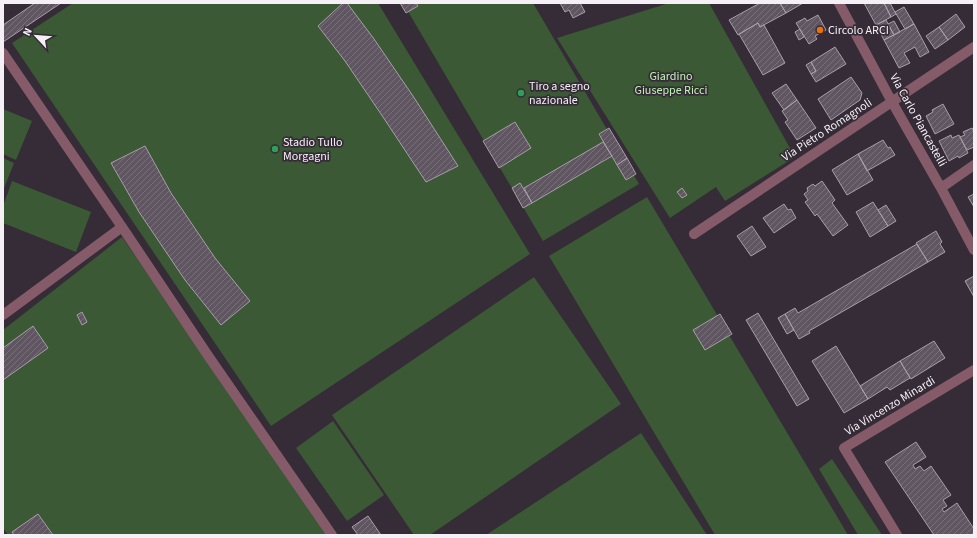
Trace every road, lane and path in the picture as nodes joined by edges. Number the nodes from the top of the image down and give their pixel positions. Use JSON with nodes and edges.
{"nodes":[{"id":1,"x":839,"y":3,"type":"edge"},
{"id":2,"x":974,"y":48,"type":"edge"},
{"id":3,"x":3,"y":53,"type":"edge"},
{"id":4,"x":892,"y":102,"type":"junction"},
{"id":5,"x":974,"y":165,"type":"edge"},
{"id":6,"x":941,"y":188,"type":"junction"},
{"id":7,"x":122,"y":227,"type":"junction"},
{"id":8,"x":694,"y":234,"type":"dead end"},
{"id":9,"x":974,"y":250,"type":"edge"},
{"id":10,"x":3,"y":315,"type":"edge"},
{"id":11,"x":974,"y":370,"type":"edge"},
{"id":12,"x":332,"y":535,"type":"edge"},
{"id":13,"x":897,"y":535,"type":"edge"}],
"edges":[{"from":1,"to":4,"type":"street","name":"Via Carlo Piancastelli"},
{"from":2,"to":4,"type":"street","name":"Via Pietro Romagnoli"},
{"from":3,"to":7,"type":"street"},
{"from":4,"to":6,"type":"street","name":"Via Carlo Piancastelli"},
{"from":4,"to":8,"type":"street","name":"Via Pietro Romagnoli"},
{"from":5,"to":6,"type":"street"},
{"from":6,"to":9,"type":"street","name":"Via Carlo Piancastelli"},
{"from":7,"to":10,"type":"street"},
{"from":7,"to":12,"type":"street"},
{"from":11,"to":13,"type":"street","name":"Via Vincenzo Minardi"}]}
